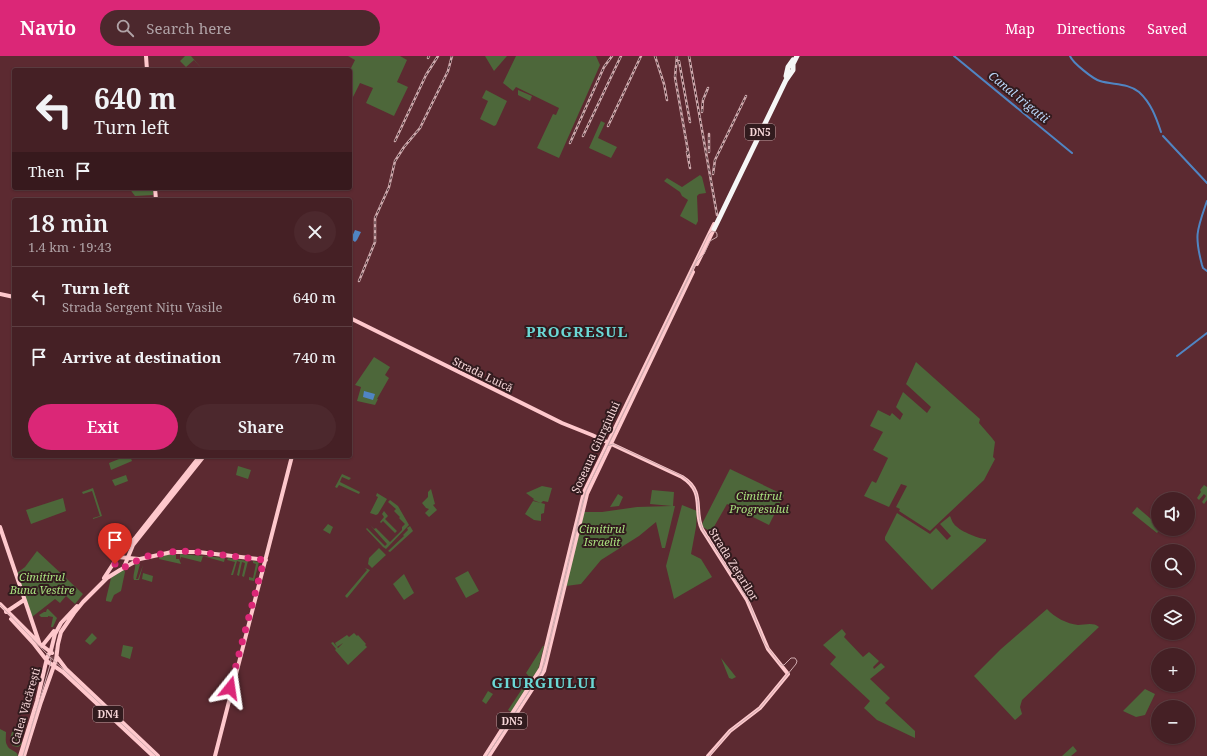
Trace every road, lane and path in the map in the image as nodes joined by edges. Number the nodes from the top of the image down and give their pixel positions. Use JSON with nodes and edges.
{"nodes":[{"id":1,"x":146,"y":56,"type":"edge"},
{"id":2,"x":796,"y":56,"type":"edge"},
{"id":3,"x":147,"y":68,"type":"edge"},
{"id":4,"x":714,"y":226,"type":"joint"},
{"id":5,"x":0,"y":294,"type":"edge"},
{"id":6,"x":12,"y":297,"type":"edge"},
{"id":7,"x":352,"y":319,"type":"edge"},
{"id":8,"x":610,"y":442,"type":"junction"},
{"id":9,"x":199,"y":458,"type":"edge"},
{"id":10,"x":202,"y":458,"type":"edge"},
{"id":11,"x":290,"y":458,"type":"edge"},
{"id":12,"x":687,"y":481,"type":"joint"},
{"id":13,"x":168,"y":499,"type":"junction"},
{"id":14,"x":0,"y":527,"type":"edge"},
{"id":15,"x":0,"y":535,"type":"edge"},
{"id":16,"x":5,"y":545,"type":"junction"},
{"id":17,"x":116,"y":547,"type":"dead end"},
{"id":18,"x":128,"y":549,"type":"junction"},
{"id":19,"x":125,"y":557,"type":"junction"},
{"id":20,"x":140,"y":559,"type":"junction"},
{"id":21,"x":265,"y":560,"type":"junction"},
{"id":22,"x":115,"y":562,"type":"junction"},
{"id":23,"x":123,"y":568,"type":"junction"},
{"id":24,"x":23,"y":601,"type":"junction"},
{"id":25,"x":0,"y":604,"type":"edge"},
{"id":26,"x":77,"y":606,"type":"junction"},
{"id":27,"x":0,"y":607,"type":"edge"},
{"id":28,"x":6,"y":612,"type":"junction"},
{"id":29,"x":74,"y":613,"type":"junction"},
{"id":30,"x":58,"y":626,"type":"junction"},
{"id":31,"x":41,"y":645,"type":"junction"},
{"id":32,"x":41,"y":652,"type":"junction"},
{"id":33,"x":50,"y":652,"type":"junction"},
{"id":34,"x":57,"y":657,"type":"junction"},
{"id":35,"x":47,"y":660,"type":"junction"},
{"id":36,"x":49,"y":666,"type":"junction"},
{"id":37,"x":63,"y":672,"type":"junction"},
{"id":38,"x":50,"y":678,"type":"junction"},
{"id":39,"x":39,"y":701,"type":"junction"},
{"id":40,"x":24,"y":753,"type":"edge"},
{"id":41,"x":20,"y":756,"type":"edge"},
{"id":42,"x":153,"y":756,"type":"edge"},
{"id":43,"x":158,"y":756,"type":"edge"},
{"id":44,"x":214,"y":756,"type":"edge"},
{"id":45,"x":485,"y":756,"type":"edge"},
{"id":46,"x":489,"y":756,"type":"edge"},
{"id":47,"x":708,"y":756,"type":"edge"}],
"edges":[{"from":1,"to":3,"type":"main road"},
{"from":2,"to":4,"type":"highway","name":"Șoseaua Giurgiului","number":"DN5"},
{"from":4,"to":8,"type":"main road","name":"Șoseaua Giurgiului","number":"DN5"},
{"from":5,"to":6,"type":"main road"},
{"from":7,"to":8,"type":"main road","name":"Strada Luică"},
{"from":8,"to":12,"type":"main road","name":"Strada Luică"},
{"from":8,"to":45,"type":"main road","name":"Șoseaua Giurgiului","number":"DN5"},
{"from":8,"to":46,"type":"main road","name":"Șoseaua Giurgiului","number":"DN5"},
{"from":9,"to":13,"type":"main road"},
{"from":10,"to":13,"type":"main road"},
{"from":11,"to":21,"type":"main road"},
{"from":12,"to":47,"type":"main road","name":"Strada Zețarilor"},
{"from":13,"to":18,"type":"main road"},
{"from":14,"to":16,"type":"main road"},
{"from":15,"to":16,"type":"main road"},
{"from":16,"to":24,"type":"main road"},
{"from":17,"to":18,"type":"main road"},
{"from":18,"to":19,"type":"main road"},
{"from":18,"to":19,"type":"main road"},
{"from":18,"to":20,"type":"main road"},
{"from":19,"to":20,"type":"main road"},
{"from":19,"to":22,"type":"main road"},
{"from":19,"to":23,"type":"main road"},
{"from":20,"to":21,"type":"main road"},
{"from":20,"to":23,"type":"main road"},
{"from":21,"to":44,"type":"main road"},
{"from":22,"to":23,"type":"main road"},
{"from":22,"to":26,"type":"main road"},
{"from":23,"to":29,"type":"main road"},
{"from":24,"to":28,"type":"main road"},
{"from":24,"to":31,"type":"main road"},
{"from":25,"to":28,"type":"main road","number":"DN4"},
{"from":26,"to":29,"type":"main road"},
{"from":26,"to":30,"type":"main road"},
{"from":27,"to":28,"type":"main road","number":"DN4"},
{"from":28,"to":31,"type":"main road","number":"DN4"},
{"from":28,"to":32,"type":"main road","number":"DN4"},
{"from":29,"to":34,"type":"main road"},
{"from":30,"to":31,"type":"main road"},
{"from":30,"to":33,"type":"main road","name":"Calea Văcărești"},
{"from":31,"to":33,"type":"main road","number":"DN4"},
{"from":32,"to":35,"type":"main road","number":"DN4"},
{"from":32,"to":36,"type":"main road"},
{"from":33,"to":34,"type":"main road","number":"DN4"},
{"from":33,"to":35,"type":"main road","name":"Calea Văcărești"},
{"from":34,"to":36,"type":"main road"},
{"from":34,"to":43,"type":"main road","number":"DN4"},
{"from":35,"to":36,"type":"main road","number":"DN4"},
{"from":35,"to":36,"type":"main road","name":"Calea Văcărești"},
{"from":36,"to":37,"type":"main road","number":"DN4"},
{"from":36,"to":38,"type":"main road","name":"Calea Văcărești"},
{"from":36,"to":39,"type":"main road"},
{"from":37,"to":38,"type":"main road"},
{"from":37,"to":42,"type":"main road","number":"DN4"},
{"from":38,"to":39,"type":"main road","name":"Calea Văcărești"},
{"from":39,"to":40,"type":"main road","name":"Calea Văcărești"},
{"from":40,"to":41,"type":"main road","name":"Calea Văcărești"}]}
